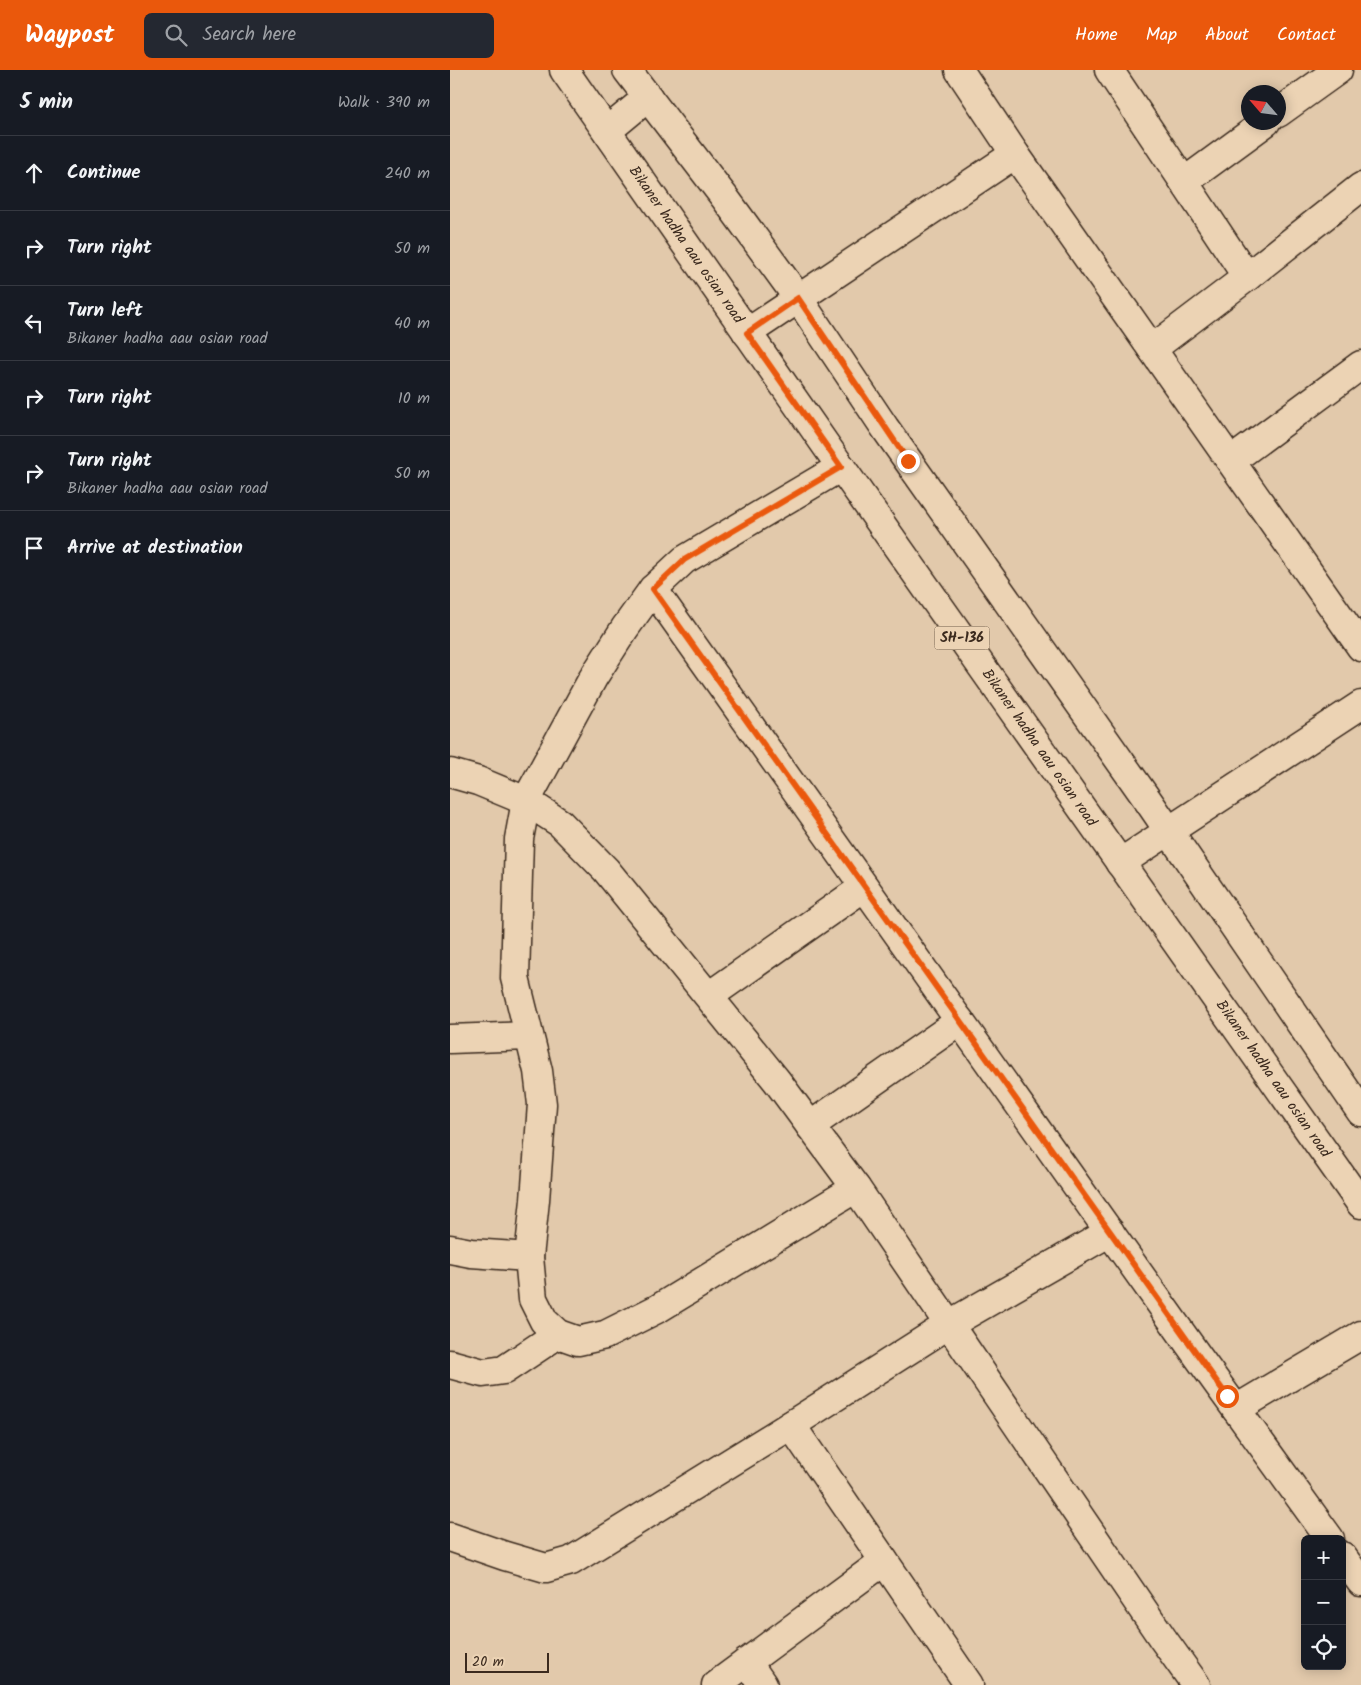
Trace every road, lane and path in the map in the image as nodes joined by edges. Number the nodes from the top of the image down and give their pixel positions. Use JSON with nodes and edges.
{"nodes":[{"id":1,"x":564,"y":70,"type":"edge"},
{"id":2,"x":627,"y":70,"type":"edge"},
{"id":3,"x":960,"y":70,"type":"edge"},
{"id":4,"x":1109,"y":70,"type":"edge"},
{"id":5,"x":1338,"y":70,"type":"edge"},
{"id":6,"x":648,"y":97,"type":"junction"},
{"id":7,"x":1286,"y":107,"type":"edge"},
{"id":8,"x":1255,"y":130,"type":"edge"},
{"id":9,"x":607,"y":131,"type":"junction"},
{"id":10,"x":1015,"y":154,"type":"junction"},
{"id":11,"x":1184,"y":182,"type":"junction"},
{"id":12,"x":1361,"y":187,"type":"edge"},
{"id":13,"x":1247,"y":277,"type":"junction"},
{"id":14,"x":798,"y":298,"type":"junction"},
{"id":15,"x":747,"y":333,"type":"junction"},
{"id":16,"x":1152,"y":349,"type":"junction"},
{"id":17,"x":1361,"y":365,"type":"edge"},
{"id":18,"x":1231,"y":461,"type":"junction"},
{"id":19,"x":841,"y":467,"type":"junction"},
{"id":20,"x":653,"y":589,"type":"junction"},
{"id":21,"x":1361,"y":647,"type":"edge"},
{"id":22,"x":1361,"y":705,"type":"edge"},
{"id":23,"x":450,"y":773,"type":"edge"},
{"id":24,"x":526,"y":801,"type":"junction"},
{"id":25,"x":1169,"y":832,"type":"junction"},
{"id":26,"x":1120,"y":863,"type":"junction"},
{"id":27,"x":864,"y":887,"type":"junction"},
{"id":28,"x":709,"y":996,"type":"junction"},
{"id":29,"x":960,"y":1021,"type":"junction"},
{"id":30,"x":529,"y":1036,"type":"junction"},
{"id":31,"x":450,"y":1039,"type":"edge"},
{"id":32,"x":1361,"y":1112,"type":"edge"},
{"id":33,"x":810,"y":1126,"type":"junction"},
{"id":34,"x":856,"y":1188,"type":"junction"},
{"id":35,"x":1361,"y":1204,"type":"edge"},
{"id":36,"x":1110,"y":1232,"type":"junction"},
{"id":37,"x":450,"y":1249,"type":"edge"},
{"id":38,"x":529,"y":1257,"type":"junction"},
{"id":39,"x":948,"y":1325,"type":"junction"},
{"id":40,"x":558,"y":1334,"type":"junction"},
{"id":41,"x":1361,"y":1335,"type":"edge"},
{"id":42,"x":450,"y":1364,"type":"edge"},
{"id":43,"x":1236,"y":1409,"type":"junction"},
{"id":44,"x":791,"y":1425,"type":"junction"},
{"id":45,"x":1327,"y":1535,"type":"edge"},
{"id":46,"x":450,"y":1537,"type":"edge"},
{"id":47,"x":884,"y":1561,"type":"junction"},
{"id":48,"x":1346,"y":1561,"type":"edge"},
{"id":49,"x":1361,"y":1582,"type":"edge"},
{"id":50,"x":747,"y":1662,"type":"junction"},
{"id":51,"x":716,"y":1685,"type":"edge"},
{"id":52,"x":763,"y":1685,"type":"edge"},
{"id":53,"x":970,"y":1685,"type":"edge"},
{"id":54,"x":1196,"y":1685,"type":"edge"}],
"edges":[{"from":1,"to":9,"type":"street","name":"Bikaner hadha aau osian road","number":"SH-136"},
{"from":2,"to":6,"type":"street"},
{"from":3,"to":10,"type":"street"},
{"from":4,"to":11,"type":"street"},
{"from":5,"to":7,"type":"street"},
{"from":6,"to":9,"type":"street"},
{"from":6,"to":14,"type":"street"},
{"from":8,"to":11,"type":"street"},
{"from":9,"to":15,"type":"street","name":"Bikaner hadha aau osian road","number":"SH-136"},
{"from":10,"to":14,"type":"street"},
{"from":10,"to":16,"type":"street"},
{"from":11,"to":13,"type":"street"},
{"from":12,"to":13,"type":"street"},
{"from":13,"to":16,"type":"street"},
{"from":14,"to":15,"type":"street"},
{"from":14,"to":25,"type":"street"},
{"from":15,"to":19,"type":"street","name":"Bikaner hadha aau osian road","number":"SH-136"},
{"from":16,"to":18,"type":"street"},
{"from":17,"to":18,"type":"street"},
{"from":18,"to":21,"type":"street"},
{"from":19,"to":20,"type":"street"},
{"from":19,"to":26,"type":"street","name":"Bikaner hadha aau osian road","number":"SH-136"},
{"from":20,"to":24,"type":"street"},
{"from":20,"to":27,"type":"street"},
{"from":22,"to":25,"type":"street"},
{"from":23,"to":24,"type":"street"},
{"from":24,"to":28,"type":"street"},
{"from":24,"to":30,"type":"street"},
{"from":25,"to":26,"type":"street"},
{"from":25,"to":32,"type":"street"},
{"from":26,"to":35,"type":"street","name":"Bikaner hadha aau osian road","number":"SH-136"},
{"from":27,"to":28,"type":"street"},
{"from":27,"to":29,"type":"street"},
{"from":28,"to":33,"type":"street"},
{"from":29,"to":33,"type":"street"},
{"from":29,"to":36,"type":"street"},
{"from":30,"to":31,"type":"street"},
{"from":30,"to":38,"type":"street"},
{"from":33,"to":34,"type":"street"},
{"from":34,"to":39,"type":"street"},
{"from":34,"to":40,"type":"street"},
{"from":36,"to":39,"type":"street"},
{"from":36,"to":43,"type":"street"},
{"from":37,"to":38,"type":"street"},
{"from":38,"to":40,"type":"street"},
{"from":39,"to":44,"type":"street"},
{"from":39,"to":54,"type":"street"},
{"from":40,"to":42,"type":"street"},
{"from":41,"to":43,"type":"street"},
{"from":43,"to":45,"type":"street"},
{"from":44,"to":46,"type":"street"},
{"from":44,"to":47,"type":"street"},
{"from":47,"to":50,"type":"street"},
{"from":47,"to":53,"type":"street"},
{"from":48,"to":49,"type":"street"},
{"from":50,"to":51,"type":"street"},
{"from":50,"to":52,"type":"street"}]}
